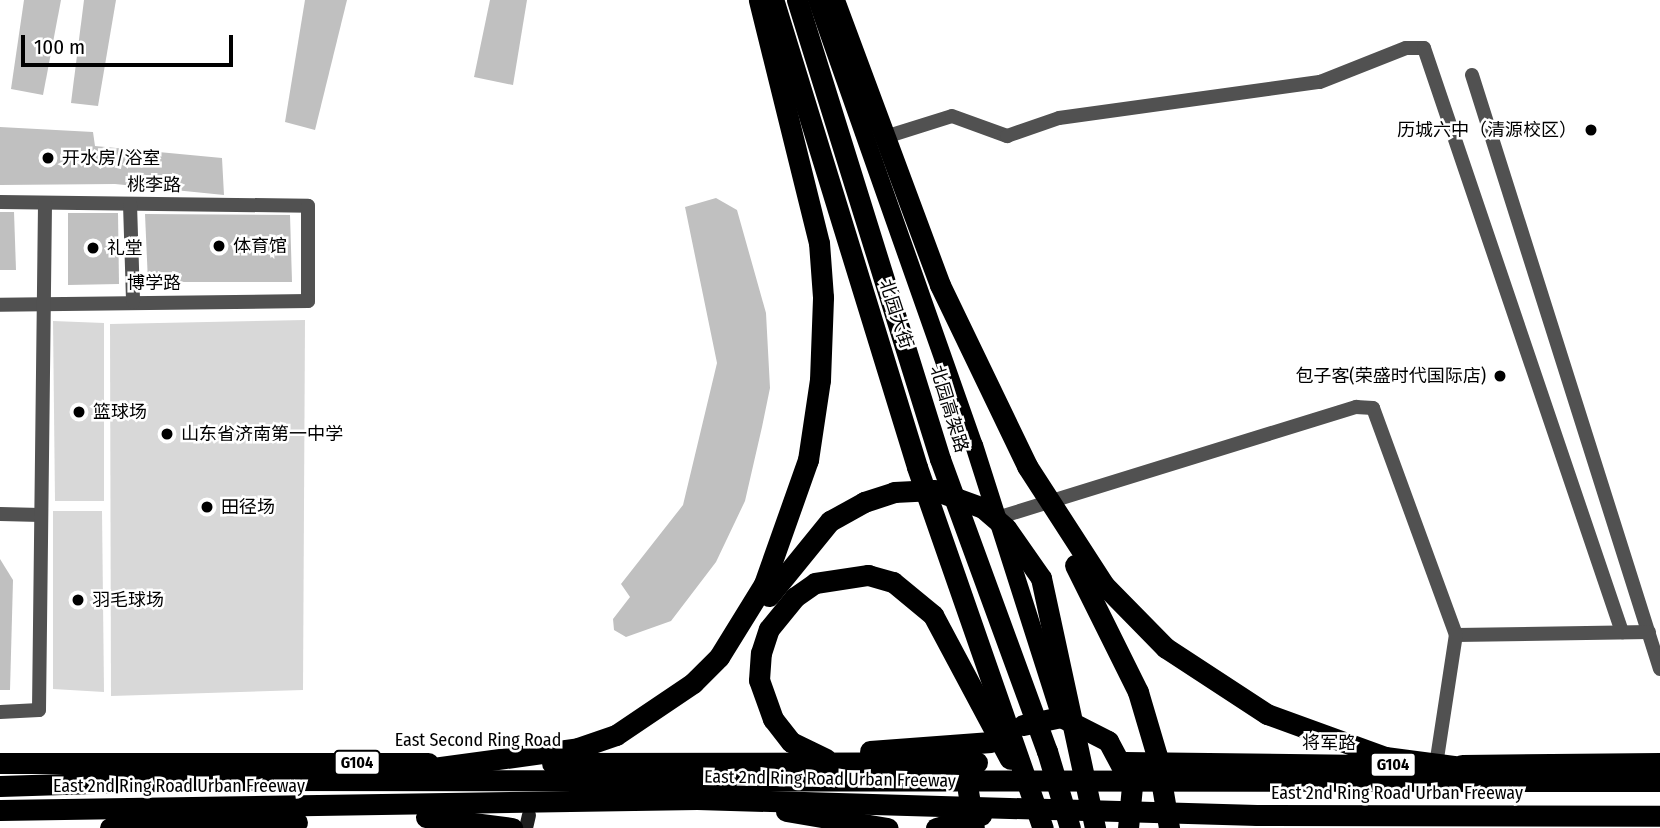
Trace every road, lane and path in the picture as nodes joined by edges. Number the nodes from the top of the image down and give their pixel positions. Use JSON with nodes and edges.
{"nodes":[{"id":1,"x":753,"y":0,"type":"edge"},
{"id":2,"x":759,"y":0,"type":"edge"},
{"id":3,"x":773,"y":0,"type":"edge"},
{"id":4,"x":797,"y":0,"type":"edge"},
{"id":5,"x":817,"y":0,"type":"edge"},
{"id":6,"x":834,"y":0,"type":"edge"},
{"id":7,"x":1472,"y":75,"type":"dead end"},
{"id":8,"x":882,"y":138,"type":"junction"},
{"id":9,"x":0,"y":202,"type":"edge"},
{"id":10,"x":45,"y":203,"type":"junction"},
{"id":11,"x":130,"y":204,"type":"junction"},
{"id":12,"x":308,"y":301,"type":"joint"},
{"id":13,"x":133,"y":302,"type":"junction"},
{"id":14,"x":44,"y":303,"type":"junction"},
{"id":15,"x":0,"y":305,"type":"edge"},
{"id":16,"x":1051,"y":509,"type":"junction"},
{"id":17,"x":0,"y":514,"type":"edge"},
{"id":18,"x":41,"y":515,"type":"junction"},
{"id":19,"x":997,"y":518,"type":"junction"},
{"id":20,"x":1622,"y":632,"type":"junction"},
{"id":21,"x":1649,"y":632,"type":"junction"},
{"id":22,"x":1456,"y":635,"type":"junction"},
{"id":23,"x":719,"y":657,"type":"junction"},
{"id":24,"x":1660,"y":669,"type":"edge"},
{"id":25,"x":0,"y":712,"type":"edge"},
{"id":26,"x":1061,"y":717,"type":"junction"},
{"id":27,"x":1011,"y":727,"type":"junction"},
{"id":28,"x":991,"y":742,"type":"junction"},
{"id":29,"x":789,"y":762,"type":"junction"},
{"id":30,"x":977,"y":762,"type":"junction"},
{"id":31,"x":1124,"y":762,"type":"junction"},
{"id":32,"x":0,"y":763,"type":"edge"},
{"id":33,"x":1660,"y":763,"type":"edge"},
{"id":34,"x":1436,"y":765,"type":"junction"},
{"id":35,"x":1660,"y":771,"type":"edge"},
{"id":36,"x":901,"y":779,"type":"junction"},
{"id":37,"x":343,"y":780,"type":"junction"},
{"id":38,"x":1660,"y":781,"type":"edge"},
{"id":39,"x":0,"y":786,"type":"edge"},
{"id":40,"x":1025,"y":800,"type":"junction"},
{"id":41,"x":344,"y":808,"type":"junction"},
{"id":42,"x":771,"y":809,"type":"junction"},
{"id":43,"x":0,"y":810,"type":"edge"},
{"id":44,"x":1660,"y":816,"type":"edge"},
{"id":45,"x":971,"y":820,"type":"edge"},
{"id":46,"x":527,"y":821,"type":"edge"},
{"id":47,"x":1660,"y":827,"type":"edge"},
{"id":48,"x":110,"y":828,"type":"edge"},
{"id":49,"x":512,"y":828,"type":"edge"},
{"id":50,"x":888,"y":828,"type":"edge"},
{"id":51,"x":936,"y":828,"type":"edge"},
{"id":52,"x":1032,"y":828,"type":"edge"},
{"id":53,"x":1043,"y":828,"type":"edge"},
{"id":54,"x":1070,"y":828,"type":"edge"},
{"id":55,"x":1095,"y":828,"type":"edge"},
{"id":56,"x":1128,"y":828,"type":"edge"},
{"id":57,"x":1169,"y":828,"type":"edge"},
{"id":58,"x":1471,"y":828,"type":"edge"}],
"edges":[{"from":1,"to":27,"type":"main road","name":"北园大街"},
{"from":2,"to":23,"type":"highway"},
{"from":3,"to":40,"type":"highway"},
{"from":4,"to":54,"type":"highway","name":"北园高架路"},
{"from":5,"to":19,"type":"main road","name":"北园大街"},
{"from":6,"to":8,"type":"highway"},
{"from":7,"to":21,"type":"street"},
{"from":8,"to":16,"type":"highway"},
{"from":8,"to":20,"type":"street"},
{"from":9,"to":10,"type":"street","name":"桃李路"},
{"from":10,"to":11,"type":"street","name":"桃李路"},
{"from":10,"to":14,"type":"street"},
{"from":11,"to":12,"type":"street","name":"桃李路"},
{"from":11,"to":13,"type":"street"},
{"from":12,"to":13,"type":"street","name":"博学路"},
{"from":13,"to":14,"type":"street","name":"博学路"},
{"from":14,"to":15,"type":"street","name":"博学路"},
{"from":14,"to":18,"type":"street"},
{"from":16,"to":35,"type":"highway"},
{"from":16,"to":57,"type":"highway"},
{"from":17,"to":18,"type":"street"},
{"from":18,"to":25,"type":"street"},
{"from":19,"to":22,"type":"street"},
{"from":19,"to":26,"type":"main road","name":"北园大街"},
{"from":20,"to":21,"type":"street"},
{"from":20,"to":22,"type":"street"},
{"from":21,"to":24,"type":"street"},
{"from":22,"to":34,"type":"street"},
{"from":23,"to":37,"type":"highway"},
{"from":23,"to":55,"type":"highway"},
{"from":26,"to":27,"type":"highway"},
{"from":26,"to":31,"type":"highway"},
{"from":27,"to":28,"type":"highway"},
{"from":28,"to":29,"type":"highway","name":"East Second Ring Road","number":"G104"},
{"from":28,"to":30,"type":"highway"},
{"from":29,"to":30,"type":"highway","name":"East Second Ring Road","number":"G104"},
{"from":29,"to":32,"type":"highway","name":"East Second Ring Road","number":"G104"},
{"from":30,"to":45,"type":"highway"},
{"from":31,"to":34,"type":"highway","name":"将军路","number":"G104"},
{"from":31,"to":56,"type":"highway"},
{"from":33,"to":34,"type":"highway","name":"将军路","number":"G104"},
{"from":36,"to":37,"type":"highway","name":"East 2nd Ring Road Urban Freeway"},
{"from":36,"to":38,"type":"highway","name":"East 2nd Ring Road Urban Freeway"},
{"from":36,"to":40,"type":"highway"},
{"from":37,"to":39,"type":"highway","name":"East 2nd Ring Road Urban Freeway"},
{"from":40,"to":41,"type":"highway","name":"East 2nd Ring Road Urban Freeway"},
{"from":40,"to":44,"type":"highway","name":"East 2nd Ring Road Urban Freeway"},
{"from":40,"to":51,"type":"highway"},
{"from":40,"to":52,"type":"highway"},
{"from":40,"to":53,"type":"highway"},
{"from":41,"to":43,"type":"highway","name":"East 2nd Ring Road Urban Freeway"},
{"from":41,"to":49,"type":"highway"},
{"from":42,"to":45,"type":"highway"},
{"from":42,"to":46,"type":"highway"},
{"from":42,"to":50,"type":"highway"},
{"from":46,"to":48,"type":"highway"},
{"from":47,"to":58,"type":"highway"}]}
